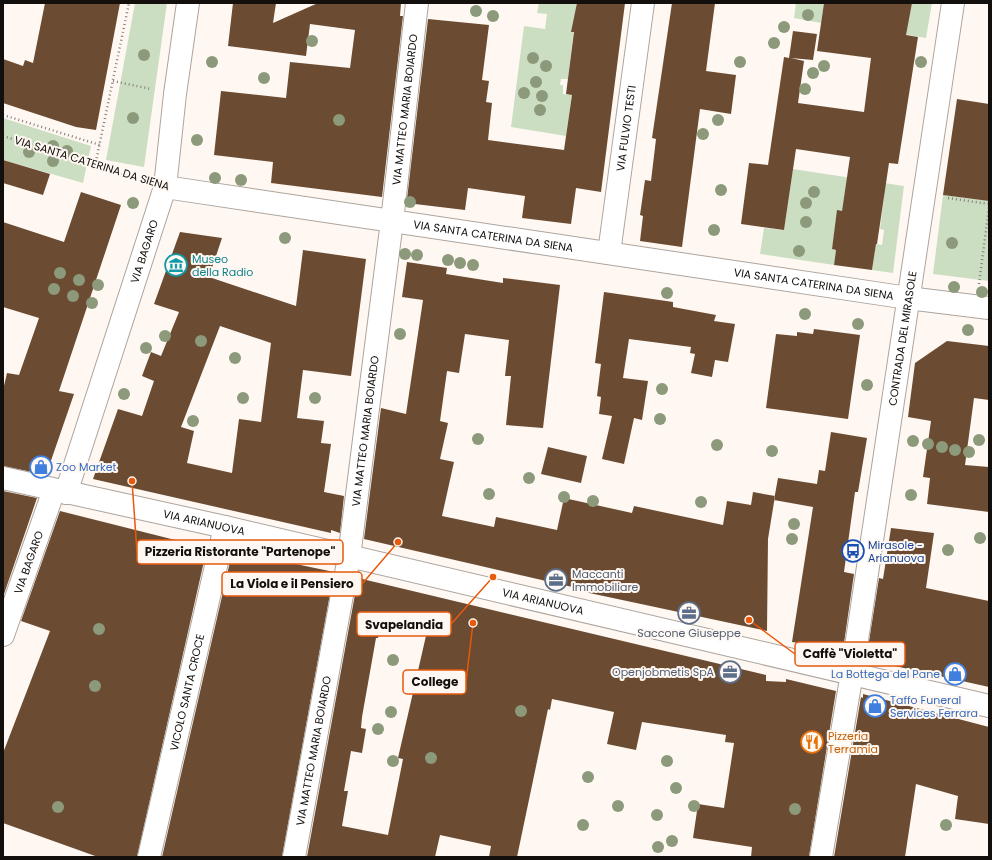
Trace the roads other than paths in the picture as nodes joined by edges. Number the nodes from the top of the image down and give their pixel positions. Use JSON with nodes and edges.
{"nodes":[{"id":1,"x":188,"y":3,"type":"edge"},
{"id":2,"x":417,"y":3,"type":"edge"},
{"id":3,"x":643,"y":3,"type":"edge"},
{"id":4,"x":954,"y":3,"type":"edge"},
{"id":5,"x":165,"y":187,"type":"junction"},
{"id":6,"x":392,"y":221,"type":"junction"},
{"id":7,"x":609,"y":254,"type":"junction"},
{"id":8,"x":908,"y":298,"type":"junction"},
{"id":9,"x":982,"y":308,"type":"edge"},
{"id":10,"x":3,"y":478,"type":"edge"},
{"id":11,"x":60,"y":491,"type":"junction"},
{"id":12,"x":224,"y":527,"type":"junction"},
{"id":13,"x":349,"y":557,"type":"junction"},
{"id":14,"x":3,"y":635,"type":"edge"},
{"id":15,"x":852,"y":673,"type":"junction"},
{"id":16,"x":989,"y":706,"type":"edge"},
{"id":17,"x":149,"y":857,"type":"edge"},
{"id":18,"x":294,"y":857,"type":"edge"},
{"id":19,"x":821,"y":857,"type":"edge"}],
"edges":[{"from":1,"to":5,"type":"street","name":"VIA BAGARO"},
{"from":2,"to":6,"type":"street","name":"VIA MATTEO MARIA BOIARDO"},
{"from":3,"to":7,"type":"street","name":"VIA FULVIO TESTI"},
{"from":4,"to":8,"type":"street","name":"CONTRADA DEL MIRASOLE"},
{"from":5,"to":6,"type":"street","name":"VIA SANTA CATERINA DA SIENA"},
{"from":5,"to":11,"type":"street","name":"VIA BAGARO"},
{"from":6,"to":7,"type":"street","name":"VIA SANTA CATERINA DA SIENA"},
{"from":6,"to":13,"type":"street","name":"VIA MATTEO MARIA BOIARDO"},
{"from":7,"to":8,"type":"street","name":"VIA SANTA CATERINA DA SIENA"},
{"from":8,"to":9,"type":"street","name":"VIA SANTA CATERINA DA SIENA"},
{"from":8,"to":15,"type":"street","name":"CONTRADA DEL MIRASOLE"},
{"from":10,"to":11,"type":"street","name":"VIA ARIANUOVA"},
{"from":11,"to":12,"type":"street","name":"VIA ARIANUOVA"},
{"from":11,"to":14,"type":"street","name":"VIA BAGARO"},
{"from":12,"to":13,"type":"street","name":"VIA ARIANUOVA"},
{"from":12,"to":17,"type":"street","name":"VICOLO SANTA CROCE"},
{"from":13,"to":15,"type":"street","name":"VIA ARIANUOVA"},
{"from":13,"to":18,"type":"street","name":"VIA MATTEO MARIA BOIARDO"},
{"from":15,"to":16,"type":"street","name":"VIA ARIANUOVA"},
{"from":15,"to":19,"type":"street","name":"CONTRADA DEL MIRASOLE"}]}
